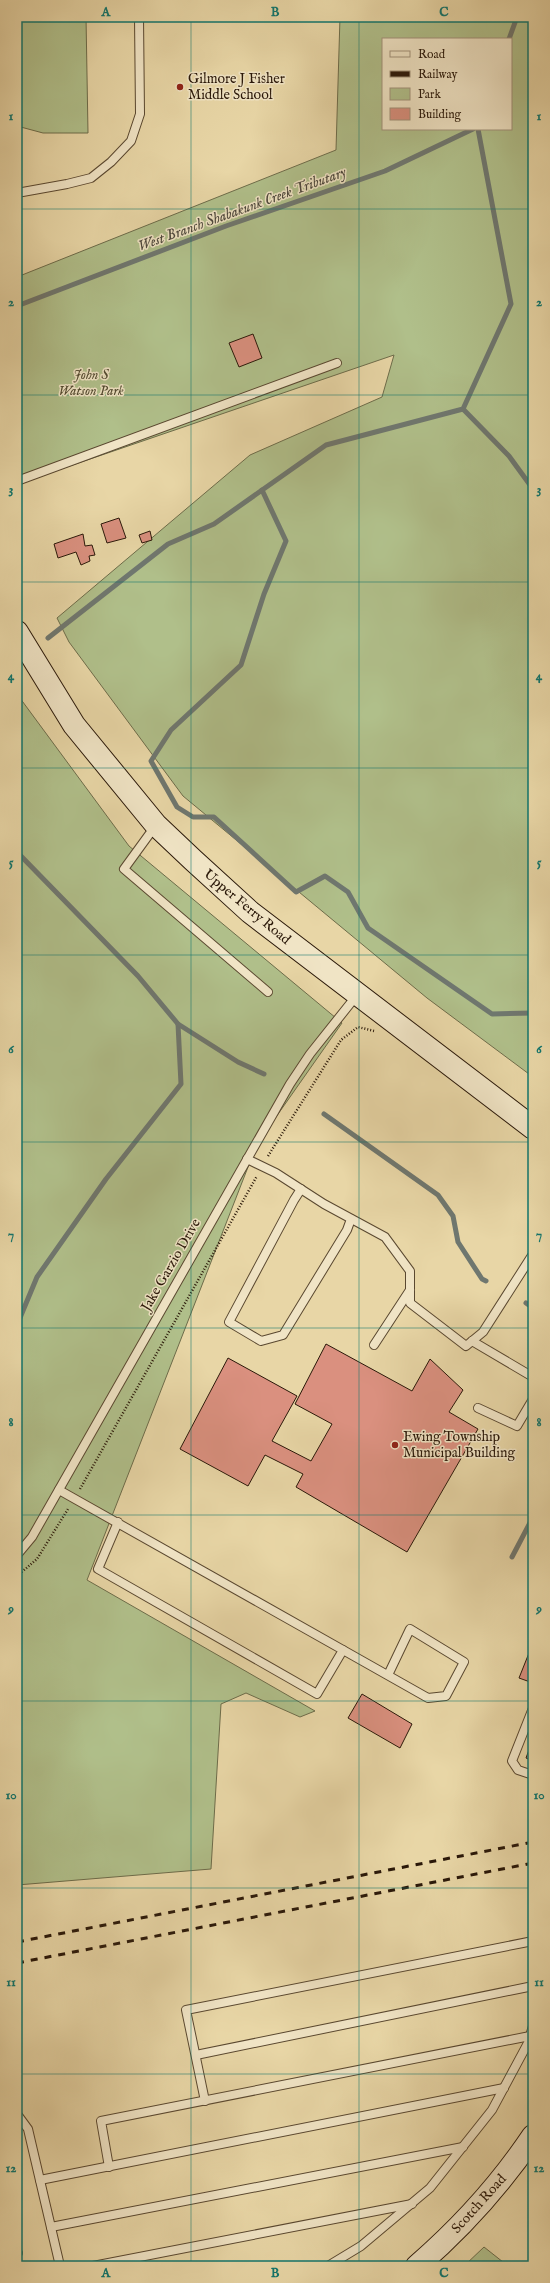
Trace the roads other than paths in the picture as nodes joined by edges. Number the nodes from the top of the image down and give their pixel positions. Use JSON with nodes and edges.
{"nodes":[{"id":1,"x":139,"y":17,"type":"edge"},
{"id":2,"x":17,"y":193,"type":"edge"},
{"id":3,"x":337,"y":363,"type":"dead end"},
{"id":4,"x":17,"y":481,"type":"edge"},
{"id":5,"x":17,"y":632,"type":"edge"},
{"id":6,"x":156,"y":825,"type":"junction"},
{"id":7,"x":268,"y":992,"type":"dead end"},
{"id":8,"x":358,"y":995,"type":"junction"},
{"id":9,"x":533,"y":1128,"type":"edge"},
{"id":10,"x":247,"y":1159,"type":"junction"},
{"id":11,"x":301,"y":1189,"type":"junction"},
{"id":12,"x":351,"y":1219,"type":"junction"},
{"id":13,"x":533,"y":1254,"type":"edge"},
{"id":14,"x":410,"y":1290,"type":"junction"},
{"id":15,"x":472,"y":1341,"type":"junction"},
{"id":16,"x":374,"y":1345,"type":"dead end"},
{"id":17,"x":533,"y":1377,"type":"edge"},
{"id":18,"x":533,"y":1399,"type":"edge"},
{"id":19,"x":478,"y":1408,"type":"dead end"},
{"id":20,"x":59,"y":1490,"type":"junction"},
{"id":21,"x":118,"y":1522,"type":"junction"},
{"id":22,"x":17,"y":1555,"type":"edge"},
{"id":23,"x":343,"y":1650,"type":"junction"},
{"id":24,"x":388,"y":1675,"type":"junction"},
{"id":25,"x":533,"y":1708,"type":"edge"},
{"id":26,"x":533,"y":1775,"type":"edge"},
{"id":27,"x":533,"y":1941,"type":"edge"},
{"id":28,"x":533,"y":1986,"type":"edge"},
{"id":29,"x":533,"y":2026,"type":"edge"},
{"id":30,"x":530,"y":2036,"type":"junction"},
{"id":31,"x":196,"y":2055,"type":"junction"},
{"id":32,"x":504,"y":2088,"type":"junction"},
{"id":33,"x":205,"y":2100,"type":"junction"},
{"id":34,"x":17,"y":2114,"type":"edge"},
{"id":35,"x":533,"y":2136,"type":"edge"},
{"id":36,"x":462,"y":2148,"type":"junction"},
{"id":37,"x":109,"y":2167,"type":"junction"},
{"id":38,"x":40,"y":2180,"type":"junction"},
{"id":39,"x":412,"y":2204,"type":"junction"},
{"id":40,"x":51,"y":2227,"type":"junction"},
{"id":41,"x":60,"y":2266,"type":"edge"},
{"id":42,"x":93,"y":2266,"type":"edge"},
{"id":43,"x":328,"y":2266,"type":"edge"},
{"id":44,"x":417,"y":2266,"type":"edge"}],
"edges":[{"from":1,"to":2,"type":"lane"},
{"from":3,"to":4,"type":"lane"},
{"from":5,"to":6,"type":"main road","name":"Upper Ferry Road"},
{"from":6,"to":7,"type":"lane"},
{"from":6,"to":8,"type":"main road","name":"Upper Ferry Road"},
{"from":8,"to":9,"type":"main road","name":"Upper Ferry Road"},
{"from":8,"to":10,"type":"lane","name":"Jake Garzio Drive"},
{"from":10,"to":11,"type":"lane"},
{"from":10,"to":20,"type":"lane","name":"Jake Garzio Drive"},
{"from":11,"to":12,"type":"lane"},
{"from":11,"to":12,"type":"lane"},
{"from":12,"to":14,"type":"lane"},
{"from":13,"to":15,"type":"lane"},
{"from":14,"to":15,"type":"lane"},
{"from":14,"to":16,"type":"lane"},
{"from":15,"to":17,"type":"lane"},
{"from":18,"to":19,"type":"lane"},
{"from":20,"to":21,"type":"lane"},
{"from":20,"to":22,"type":"lane","name":"Jake Garzio Drive"},
{"from":21,"to":23,"type":"lane"},
{"from":21,"to":23,"type":"lane"},
{"from":23,"to":24,"type":"lane"},
{"from":24,"to":24,"type":"lane"},
{"from":25,"to":26,"type":"lane"},
{"from":27,"to":31,"type":"lane"},
{"from":28,"to":31,"type":"lane"},
{"from":29,"to":30,"type":"lane"},
{"from":30,"to":32,"type":"lane"},
{"from":30,"to":33,"type":"lane"},
{"from":31,"to":33,"type":"lane"},
{"from":32,"to":36,"type":"lane"},
{"from":32,"to":37,"type":"lane"},
{"from":33,"to":37,"type":"lane"},
{"from":34,"to":38,"type":"lane"},
{"from":35,"to":44,"type":"main road","name":"Scotch Road"},
{"from":36,"to":39,"type":"lane"},
{"from":36,"to":40,"type":"lane"},
{"from":37,"to":38,"type":"lane"},
{"from":38,"to":40,"type":"lane"},
{"from":39,"to":42,"type":"lane"},
{"from":39,"to":43,"type":"lane"},
{"from":40,"to":41,"type":"lane"}]}
